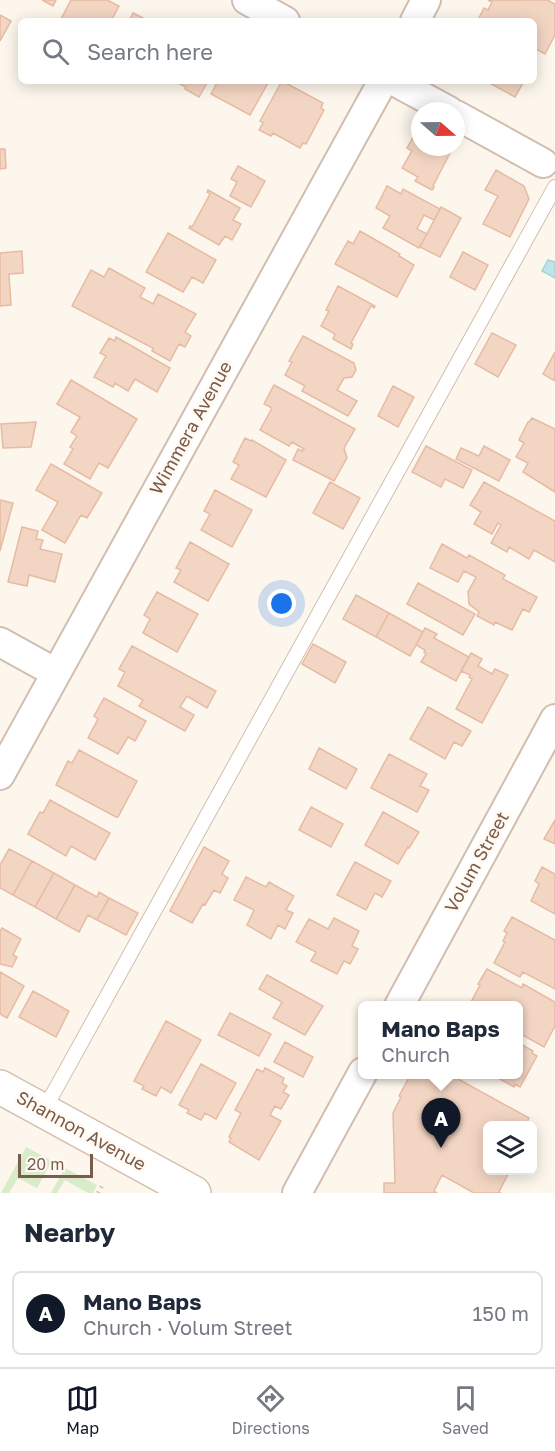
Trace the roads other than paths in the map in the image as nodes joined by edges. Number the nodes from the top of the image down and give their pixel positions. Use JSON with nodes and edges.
{"nodes":[{"id":1,"x":247,"y":0,"type":"edge"},
{"id":2,"x":426,"y":0,"type":"edge"},
{"id":3,"x":280,"y":18,"type":"edge"},
{"id":4,"x":417,"y":18,"type":"edge"},
{"id":5,"x":380,"y":84,"type":"edge"},
{"id":6,"x":400,"y":84,"type":"edge"},
{"id":7,"x":432,"y":102,"type":"edge"},
{"id":8,"x":465,"y":120,"type":"edge"},
{"id":9,"x":551,"y":173,"type":"edge"},
{"id":10,"x":0,"y":642,"type":"edge"},
{"id":11,"x":56,"y":674,"type":"junction"},
{"id":12,"x":555,"y":719,"type":"edge"},
{"id":13,"x":0,"y":775,"type":"edge"},
{"id":14,"x":401,"y":1001,"type":"edge"},
{"id":15,"x":359,"y":1079,"type":"edge"},
{"id":16,"x":0,"y":1087,"type":"edge"},
{"id":17,"x":44,"y":1110,"type":"junction"},
{"id":18,"x":194,"y":1193,"type":"edge"},
{"id":19,"x":297,"y":1193,"type":"edge"}],
"edges":[{"from":1,"to":3,"type":"street"},
{"from":2,"to":4,"type":"street"},
{"from":5,"to":11,"type":"street","name":"Wimmera Avenue"},
{"from":6,"to":7,"type":"street"},
{"from":8,"to":9,"type":"street"},
{"from":9,"to":17,"type":"lane"},
{"from":10,"to":11,"type":"street"},
{"from":11,"to":13,"type":"street","name":"Wimmera Avenue"},
{"from":12,"to":14,"type":"street","name":"Volum Street"},
{"from":15,"to":19,"type":"street"},
{"from":16,"to":17,"type":"main road","name":"Shannon Avenue"},
{"from":17,"to":18,"type":"main road","name":"Shannon Avenue"}]}
